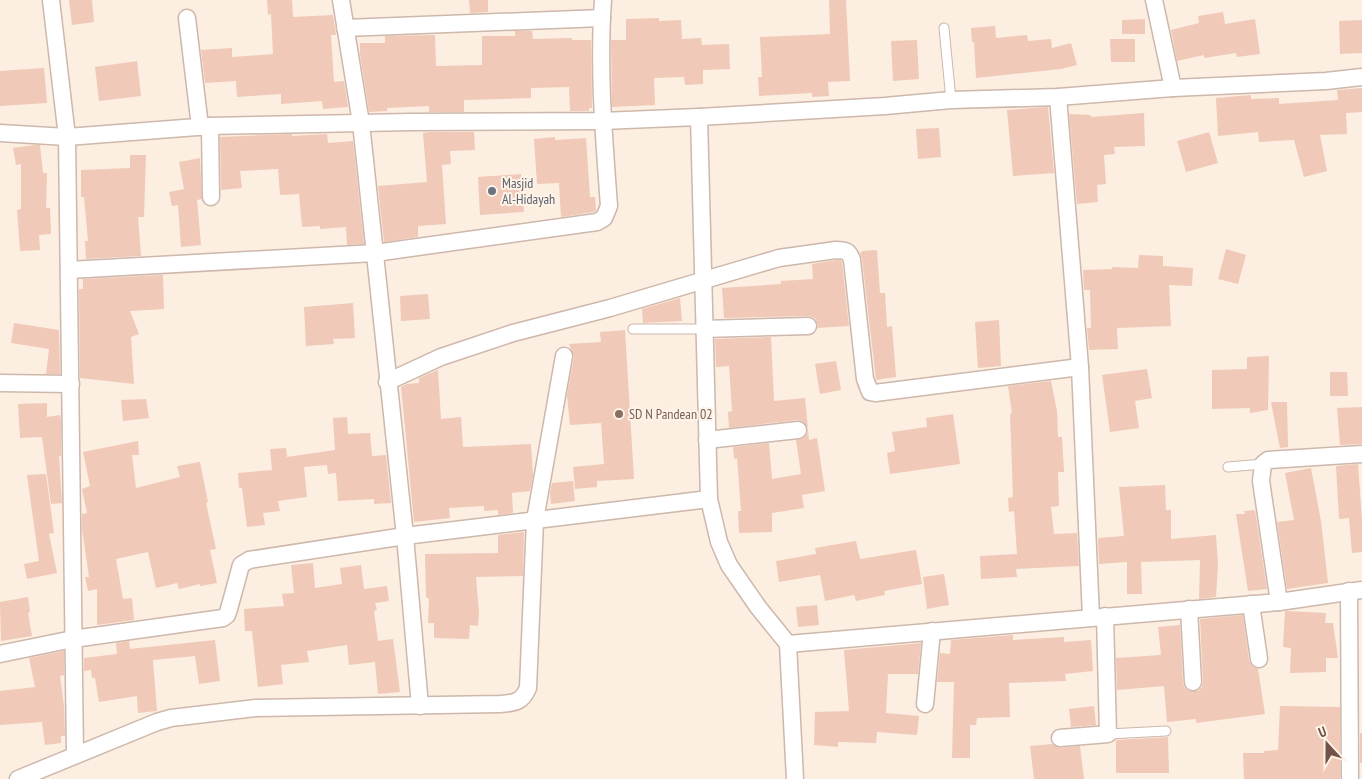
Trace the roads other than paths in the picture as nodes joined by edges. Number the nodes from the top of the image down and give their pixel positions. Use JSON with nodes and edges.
{"nodes":[{"id":1,"x":52,"y":0,"type":"edge"},
{"id":2,"x":341,"y":0,"type":"edge"},
{"id":3,"x":603,"y":0,"type":"edge"},
{"id":4,"x":1154,"y":0,"type":"edge"},
{"id":5,"x":187,"y":18,"type":"dead end"},
{"id":6,"x":602,"y":18,"type":"junction"},
{"id":7,"x":345,"y":28,"type":"junction"},
{"id":8,"x":944,"y":28,"type":"dead end"},
{"id":9,"x":1362,"y":78,"type":"edge"},
{"id":10,"x":1173,"y":88,"type":"junction"},
{"id":11,"x":1058,"y":97,"type":"junction"},
{"id":12,"x":951,"y":100,"type":"junction"},
{"id":13,"x":700,"y":117,"type":"junction"},
{"id":14,"x":602,"y":121,"type":"junction"},
{"id":15,"x":361,"y":123,"type":"junction"},
{"id":16,"x":205,"y":127,"type":"junction"},
{"id":17,"x":0,"y":133,"type":"edge"},
{"id":18,"x":67,"y":137,"type":"junction"},
{"id":19,"x":211,"y":197,"type":"dead end"},
{"id":20,"x":374,"y":253,"type":"junction"},
{"id":21,"x":69,"y":270,"type":"junction"},
{"id":22,"x":703,"y":281,"type":"junction"},
{"id":23,"x":808,"y":326,"type":"dead end"},
{"id":24,"x":634,"y":329,"type":"dead end"},
{"id":25,"x":704,"y":329,"type":"junction"},
{"id":26,"x":564,"y":356,"type":"dead end"},
{"id":27,"x":1080,"y":367,"type":"junction"},
{"id":28,"x":387,"y":382,"type":"junction"},
{"id":29,"x":0,"y":383,"type":"edge"},
{"id":30,"x":71,"y":384,"type":"junction"},
{"id":31,"x":798,"y":430,"type":"dead end"},
{"id":32,"x":707,"y":440,"type":"junction"},
{"id":33,"x":1362,"y":454,"type":"edge"},
{"id":34,"x":1263,"y":464,"type":"junction"},
{"id":35,"x":1228,"y":467,"type":"dead end"},
{"id":36,"x":709,"y":498,"type":"junction"},
{"id":37,"x":535,"y":520,"type":"junction"},
{"id":38,"x":404,"y":536,"type":"junction"},
{"id":39,"x":1355,"y":590,"type":"edge"},
{"id":40,"x":1278,"y":602,"type":"junction"},
{"id":41,"x":1251,"y":604,"type":"junction"},
{"id":42,"x":1189,"y":609,"type":"junction"},
{"id":43,"x":1098,"y":617,"type":"junction"},
{"id":44,"x":932,"y":631,"type":"junction"},
{"id":45,"x":73,"y":639,"type":"junction"},
{"id":46,"x":788,"y":644,"type":"junction"},
{"id":47,"x":0,"y":654,"type":"edge"},
{"id":48,"x":1259,"y":659,"type":"dead end"},
{"id":49,"x":1193,"y":682,"type":"dead end"},
{"id":50,"x":924,"y":704,"type":"dead end"},
{"id":51,"x":420,"y":706,"type":"junction"},
{"id":52,"x":1166,"y":731,"type":"dead end"},
{"id":53,"x":1108,"y":734,"type":"junction"},
{"id":54,"x":1060,"y":738,"type":"dead end"},
{"id":55,"x":75,"y":755,"type":"junction"},
{"id":56,"x":18,"y":779,"type":"edge"},
{"id":57,"x":796,"y":779,"type":"edge"},
{"id":58,"x":1350,"y":779,"type":"edge"}],
"edges":[{"from":1,"to":18,"type":"street"},
{"from":2,"to":7,"type":"street"},
{"from":3,"to":6,"type":"street"},
{"from":4,"to":10,"type":"street"},
{"from":5,"to":16,"type":"street"},
{"from":6,"to":7,"type":"street"},
{"from":6,"to":14,"type":"street"},
{"from":7,"to":15,"type":"street"},
{"from":8,"to":12,"type":"lane"},
{"from":9,"to":10,"type":"street"},
{"from":10,"to":11,"type":"street"},
{"from":11,"to":12,"type":"street"},
{"from":11,"to":27,"type":"street"},
{"from":12,"to":13,"type":"street"},
{"from":13,"to":14,"type":"street"},
{"from":13,"to":22,"type":"street"},
{"from":14,"to":15,"type":"street"},
{"from":14,"to":20,"type":"street"},
{"from":15,"to":16,"type":"street"},
{"from":15,"to":20,"type":"street"},
{"from":16,"to":18,"type":"street"},
{"from":16,"to":19,"type":"street"},
{"from":17,"to":18,"type":"street"},
{"from":18,"to":21,"type":"street"},
{"from":20,"to":21,"type":"street"},
{"from":20,"to":28,"type":"street"},
{"from":21,"to":30,"type":"street"},
{"from":22,"to":25,"type":"street"},
{"from":22,"to":27,"type":"street"},
{"from":22,"to":28,"type":"street"},
{"from":23,"to":25,"type":"street"},
{"from":24,"to":25,"type":"lane"},
{"from":25,"to":32,"type":"street"},
{"from":26,"to":37,"type":"street"},
{"from":27,"to":43,"type":"street"},
{"from":28,"to":38,"type":"street"},
{"from":29,"to":30,"type":"street"},
{"from":30,"to":45,"type":"street"},
{"from":31,"to":32,"type":"street"},
{"from":32,"to":36,"type":"street"},
{"from":33,"to":34,"type":"street"},
{"from":34,"to":35,"type":"lane"},
{"from":34,"to":40,"type":"street"},
{"from":36,"to":37,"type":"street"},
{"from":36,"to":46,"type":"street"},
{"from":37,"to":38,"type":"street"},
{"from":37,"to":51,"type":"street"},
{"from":38,"to":45,"type":"street"},
{"from":38,"to":51,"type":"street"},
{"from":39,"to":40,"type":"street"},
{"from":39,"to":58,"type":"street"},
{"from":40,"to":41,"type":"street"},
{"from":41,"to":42,"type":"street"},
{"from":41,"to":48,"type":"street"},
{"from":42,"to":43,"type":"street"},
{"from":42,"to":49,"type":"street"},
{"from":43,"to":44,"type":"street"},
{"from":43,"to":53,"type":"street"},
{"from":44,"to":46,"type":"street"},
{"from":44,"to":50,"type":"street"},
{"from":45,"to":47,"type":"street"},
{"from":45,"to":55,"type":"street"},
{"from":46,"to":57,"type":"street"},
{"from":51,"to":55,"type":"street"},
{"from":52,"to":53,"type":"lane"},
{"from":53,"to":54,"type":"street"},
{"from":55,"to":56,"type":"street"}]}
